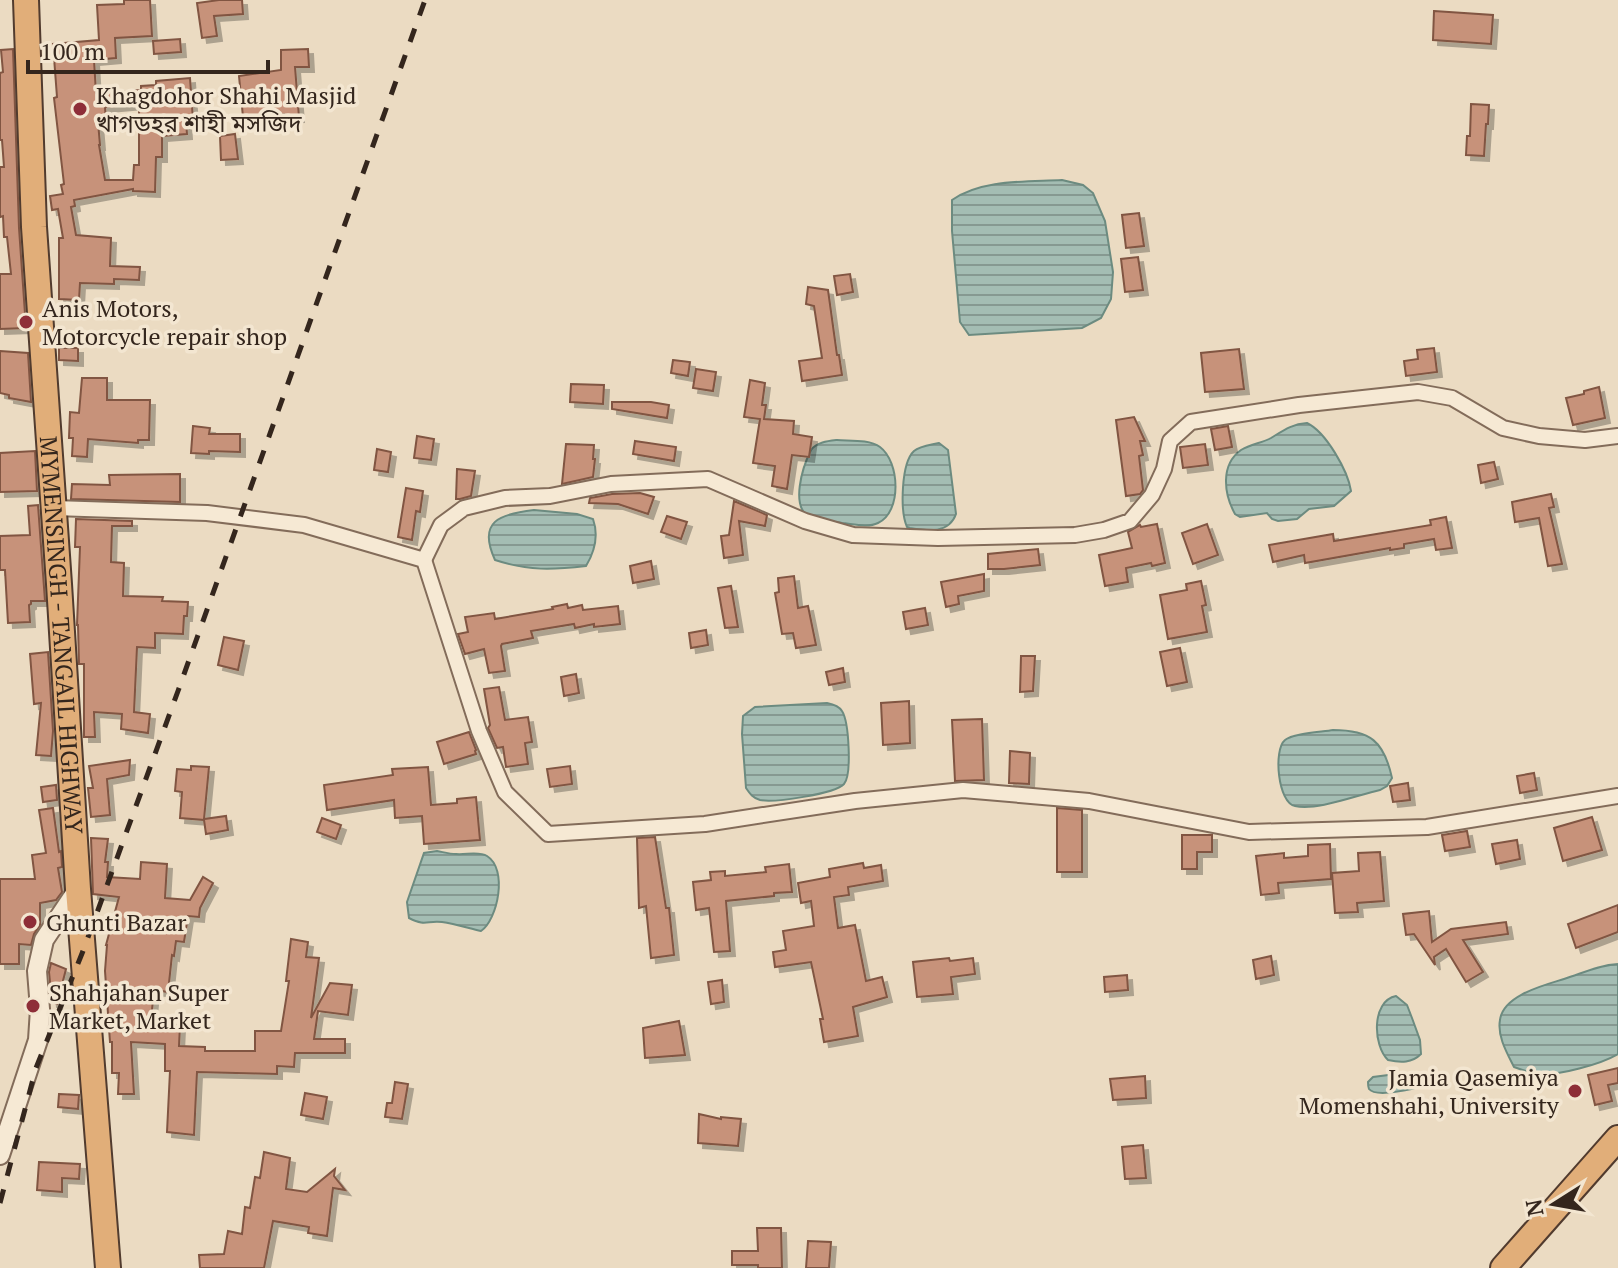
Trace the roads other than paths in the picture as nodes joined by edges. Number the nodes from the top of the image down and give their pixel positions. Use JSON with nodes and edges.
{"nodes":[{"id":1,"x":26,"y":0,"type":"edge"},
{"id":2,"x":1618,"y":436,"type":"edge"},
{"id":3,"x":54,"y":508,"type":"junction"},
{"id":4,"x":424,"y":560,"type":"junction"},
{"id":5,"x":1618,"y":796,"type":"edge"},
{"id":6,"x":78,"y":889,"type":"junction"},
{"id":7,"x":1618,"y":1138,"type":"edge"},
{"id":8,"x":0,"y":1155,"type":"edge"},
{"id":9,"x":108,"y":1268,"type":"edge"},
{"id":10,"x":1503,"y":1268,"type":"edge"}],
"edges":[{"from":1,"to":3,"type":"highway","name":"MYMENSINGH - TANGAIL HIGHWAY"},
{"from":2,"to":4,"type":"street"},
{"from":3,"to":4,"type":"street"},
{"from":3,"to":6,"type":"highway","name":"MYMENSINGH - TANGAIL HIGHWAY"},
{"from":4,"to":5,"type":"street"},
{"from":6,"to":8,"type":"street"},
{"from":6,"to":9,"type":"highway","name":"MYMENSINGH - TANGAIL HIGHWAY"},
{"from":7,"to":10,"type":"highway"}]}
